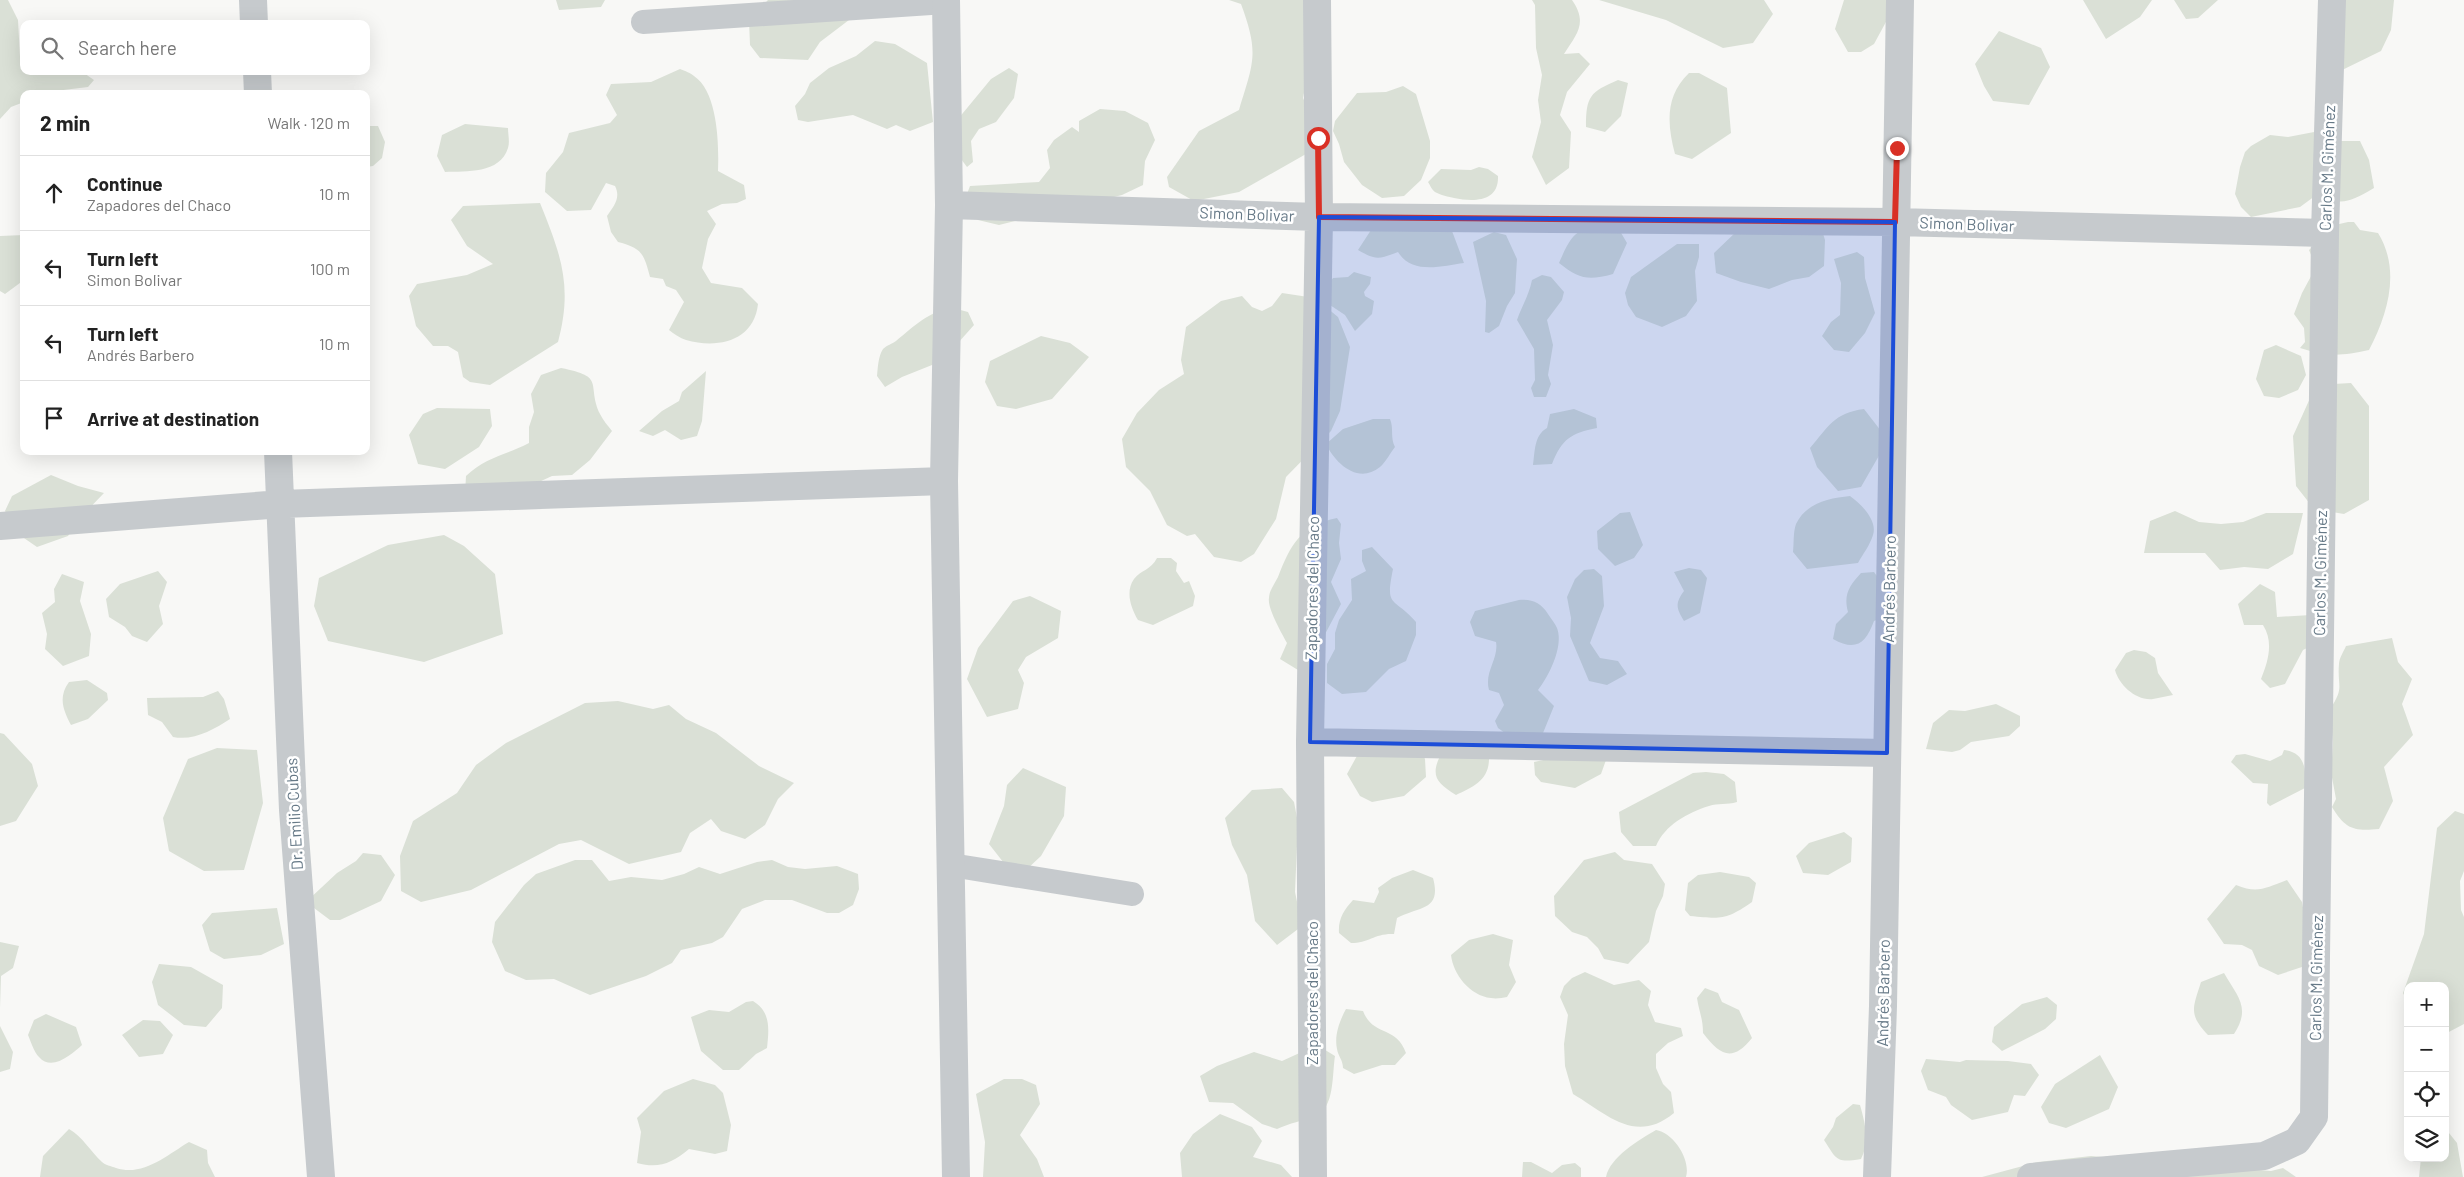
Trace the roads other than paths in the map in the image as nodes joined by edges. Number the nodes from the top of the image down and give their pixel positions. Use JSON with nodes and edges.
{"nodes":[{"id":1,"x":253,"y":0,"type":"edge"},
{"id":2,"x":1316,"y":0,"type":"edge"},
{"id":3,"x":1900,"y":0,"type":"edge"},
{"id":4,"x":2332,"y":0,"type":"edge"},
{"id":5,"x":946,"y":1,"type":"edge"},
{"id":6,"x":254,"y":20,"type":"edge"},
{"id":7,"x":643,"y":22,"type":"dead end"},
{"id":8,"x":257,"y":75,"type":"edge"},
{"id":9,"x":258,"y":90,"type":"edge"},
{"id":10,"x":949,"y":205,"type":"junction"},
{"id":11,"x":1319,"y":217,"type":"junction"},
{"id":12,"x":1895,"y":222,"type":"junction"},
{"id":13,"x":2325,"y":234,"type":"junction"},
{"id":14,"x":278,"y":455,"type":"edge"},
{"id":15,"x":944,"y":481,"type":"junction"},
{"id":16,"x":281,"y":504,"type":"junction"},
{"id":17,"x":0,"y":526,"type":"edge"},
{"id":18,"x":1310,"y":742,"type":"junction"},
{"id":19,"x":1887,"y":753,"type":"junction"},
{"id":20,"x":951,"y":865,"type":"junction"},
{"id":21,"x":1132,"y":894,"type":"dead end"},
{"id":22,"x":321,"y":1177,"type":"edge"},
{"id":23,"x":956,"y":1177,"type":"edge"},
{"id":24,"x":1313,"y":1177,"type":"edge"},
{"id":25,"x":1877,"y":1177,"type":"edge"},
{"id":26,"x":2031,"y":1177,"type":"edge"}],
"edges":[{"from":1,"to":6,"type":"street"},
{"from":2,"to":11,"type":"street","name":"Zapadores del Chaco"},
{"from":3,"to":12,"type":"street","name":"Andrés Barbero"},
{"from":4,"to":13,"type":"street","name":"Carlos M. Giménez"},
{"from":5,"to":7,"type":"lane"},
{"from":5,"to":10,"type":"street"},
{"from":8,"to":9,"type":"street"},
{"from":10,"to":11,"type":"street","name":"Simon Bolivar"},
{"from":10,"to":15,"type":"street"},
{"from":11,"to":12,"type":"street","name":"Simon Bolivar"},
{"from":11,"to":18,"type":"street","name":"Zapadores del Chaco"},
{"from":12,"to":13,"type":"street","name":"Simon Bolivar"},
{"from":12,"to":19,"type":"street","name":"Andrés Barbero"},
{"from":13,"to":26,"type":"street","name":"Carlos M. Giménez"},
{"from":14,"to":16,"type":"street","name":"Dr. Emilio Cubas"},
{"from":15,"to":16,"type":"street"},
{"from":15,"to":20,"type":"street"},
{"from":16,"to":17,"type":"street"},
{"from":16,"to":22,"type":"street","name":"Dr. Emilio Cubas"},
{"from":18,"to":19,"type":"street"},
{"from":18,"to":24,"type":"street","name":"Zapadores del Chaco"},
{"from":19,"to":25,"type":"street","name":"Andrés Barbero"},
{"from":20,"to":21,"type":"lane"},
{"from":20,"to":23,"type":"street"}]}
